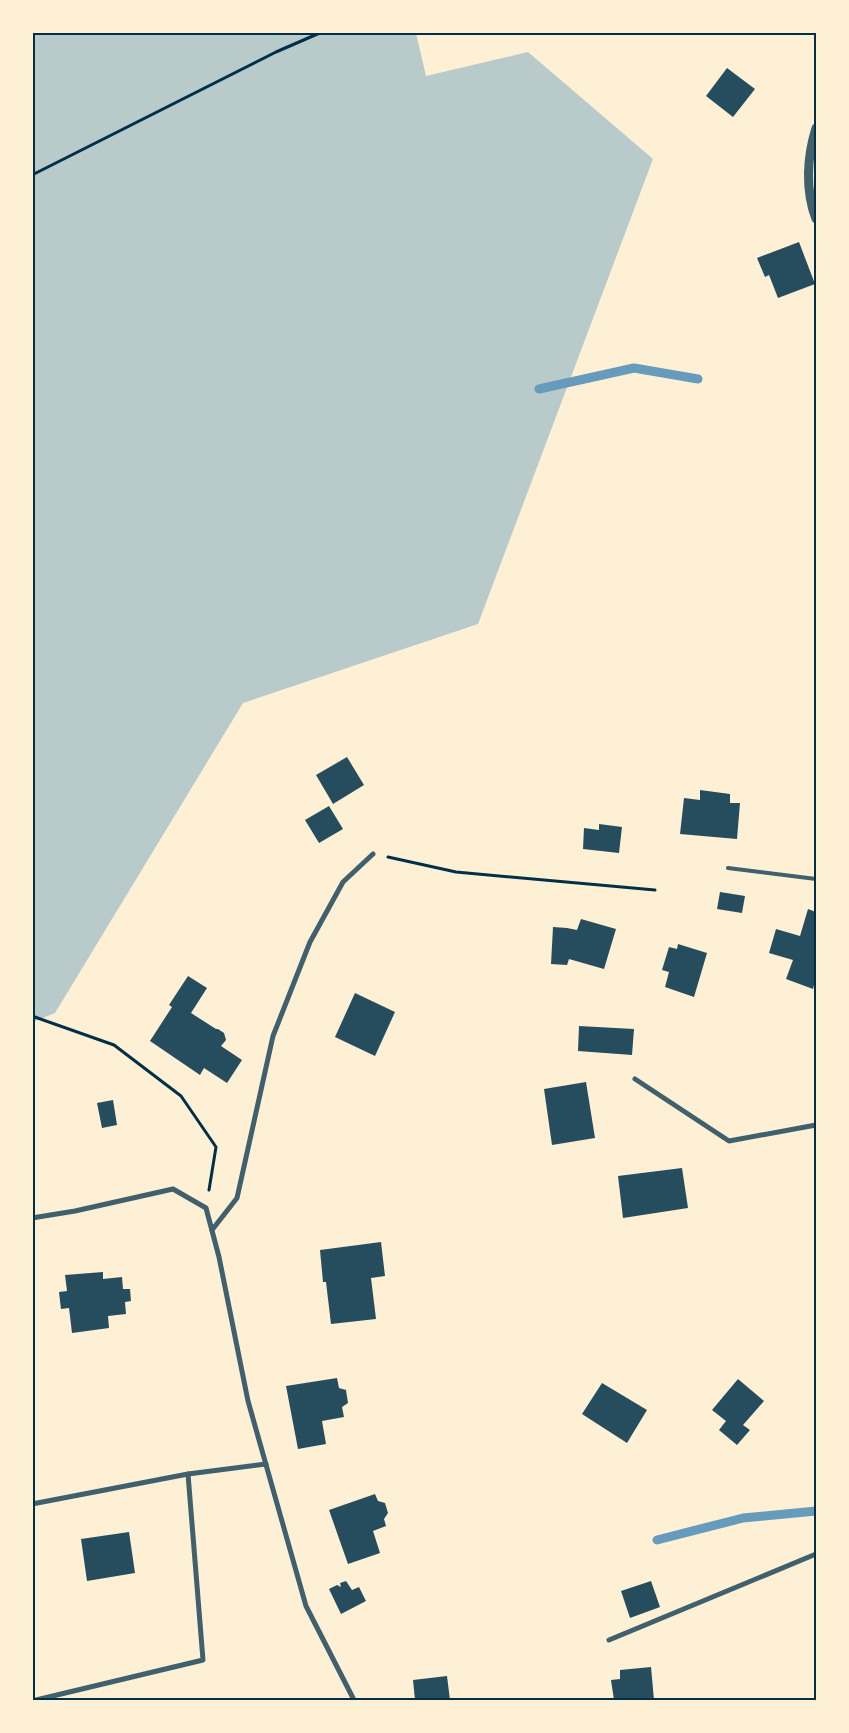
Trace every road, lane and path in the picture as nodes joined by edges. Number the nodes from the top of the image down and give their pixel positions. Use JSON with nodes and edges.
{"nodes":[{"id":1,"x":322,"y":32,"type":"edge"},
{"id":2,"x":816,"y":128,"type":"edge"},
{"id":3,"x":32,"y":176,"type":"edge"},
{"id":4,"x":816,"y":219,"type":"edge"},
{"id":5,"x":373,"y":854,"type":"joint"},
{"id":6,"x":728,"y":868,"type":"dead end"},
{"id":7,"x":816,"y":879,"type":"edge"},
{"id":8,"x":655,"y":890,"type":"dead end"},
{"id":9,"x":32,"y":1016,"type":"edge"},
{"id":10,"x":635,"y":1079,"type":"dead end"},
{"id":11,"x":816,"y":1125,"type":"edge"},
{"id":12,"x":206,"y":1208,"type":"junction"},
{"id":13,"x":32,"y":1218,"type":"edge"},
{"id":14,"x":212,"y":1230,"type":"junction"},
{"id":15,"x":266,"y":1464,"type":"junction"},
{"id":16,"x":188,"y":1474,"type":"junction"},
{"id":17,"x":32,"y":1504,"type":"edge"},
{"id":18,"x":816,"y":1554,"type":"edge"},
{"id":19,"x":610,"y":1640,"type":"dead end"},
{"id":20,"x":36,"y":1700,"type":"edge"},
{"id":21,"x":354,"y":1700,"type":"edge"}],
"edges":[{"from":1,"to":3,"type":"path"},
{"from":2,"to":4,"type":"street"},
{"from":5,"to":8,"type":"path"},
{"from":5,"to":14,"type":"street"},
{"from":6,"to":7,"type":"lane"},
{"from":9,"to":12,"type":"path"},
{"from":10,"to":11,"type":"street"},
{"from":12,"to":13,"type":"street"},
{"from":12,"to":14,"type":"street"},
{"from":14,"to":15,"type":"street"},
{"from":15,"to":16,"type":"street"},
{"from":15,"to":21,"type":"street"},
{"from":16,"to":17,"type":"street"},
{"from":16,"to":20,"type":"street"},
{"from":18,"to":19,"type":"street"}]}
